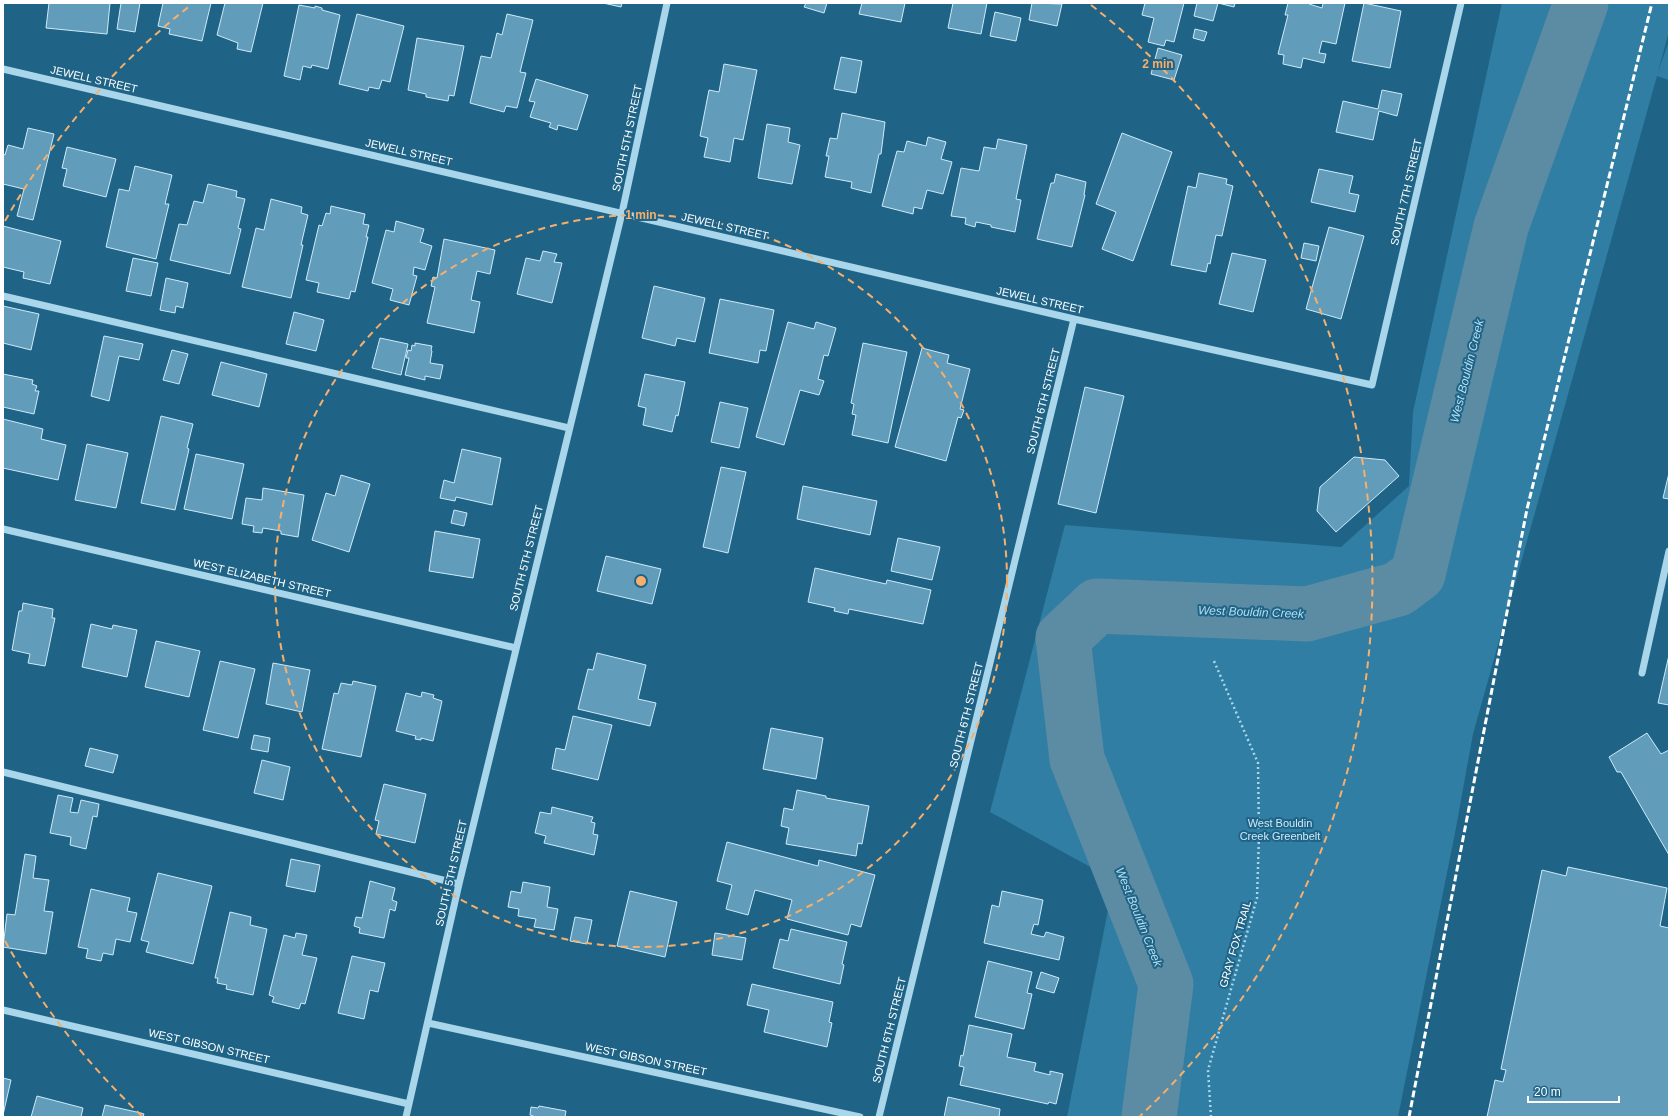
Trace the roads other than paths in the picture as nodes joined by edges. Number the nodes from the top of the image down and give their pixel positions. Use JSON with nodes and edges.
{"nodes":[{"id":1,"x":667,"y":3,"type":"edge"},
{"id":2,"x":1461,"y":3,"type":"edge"},
{"id":3,"x":3,"y":69,"type":"edge"},
{"id":4,"x":622,"y":213,"type":"junction"},
{"id":5,"x":3,"y":296,"type":"edge"},
{"id":6,"x":1074,"y":319,"type":"junction"},
{"id":7,"x":1372,"y":386,"type":"joint"},
{"id":8,"x":569,"y":428,"type":"junction"},
{"id":9,"x":3,"y":529,"type":"edge"},
{"id":10,"x":1669,"y":551,"type":"edge"},
{"id":11,"x":516,"y":648,"type":"junction"},
{"id":12,"x":1642,"y":673,"type":"dead end"},
{"id":13,"x":3,"y":772,"type":"edge"},
{"id":14,"x":459,"y":884,"type":"junction"},
{"id":15,"x":3,"y":1010,"type":"edge"},
{"id":16,"x":428,"y":1023,"type":"junction"},
{"id":17,"x":410,"y":1104,"type":"junction"},
{"id":18,"x":406,"y":1117,"type":"edge"},
{"id":19,"x":860,"y":1117,"type":"edge"},
{"id":20,"x":879,"y":1117,"type":"edge"}],
"edges":[{"from":1,"to":4,"type":"street","name":"SOUTH 5TH STREET"},
{"from":2,"to":7,"type":"street","name":"SOUTH 7TH STREET"},
{"from":3,"to":4,"type":"street","name":"JEWELL STREET"},
{"from":4,"to":6,"type":"street","name":"JEWELL STREET"},
{"from":4,"to":8,"type":"street","name":"SOUTH 5TH STREET"},
{"from":5,"to":8,"type":"street"},
{"from":6,"to":7,"type":"street","name":"JEWELL STREET"},
{"from":6,"to":20,"type":"street","name":"SOUTH 6TH STREET"},
{"from":8,"to":11,"type":"street","name":"SOUTH 5TH STREET"},
{"from":9,"to":11,"type":"street","name":"WEST ELIZABETH STREET"},
{"from":10,"to":12,"type":"street"},
{"from":11,"to":14,"type":"street","name":"SOUTH 5TH STREET"},
{"from":13,"to":14,"type":"street"},
{"from":14,"to":16,"type":"street","name":"SOUTH 5TH STREET"},
{"from":15,"to":17,"type":"street","name":"WEST GIBSON STREET"},
{"from":16,"to":17,"type":"street","name":"SOUTH 5TH STREET"},
{"from":16,"to":19,"type":"street","name":"WEST GIBSON STREET"},
{"from":17,"to":18,"type":"street","name":"SOUTH 5TH STREET"}]}
